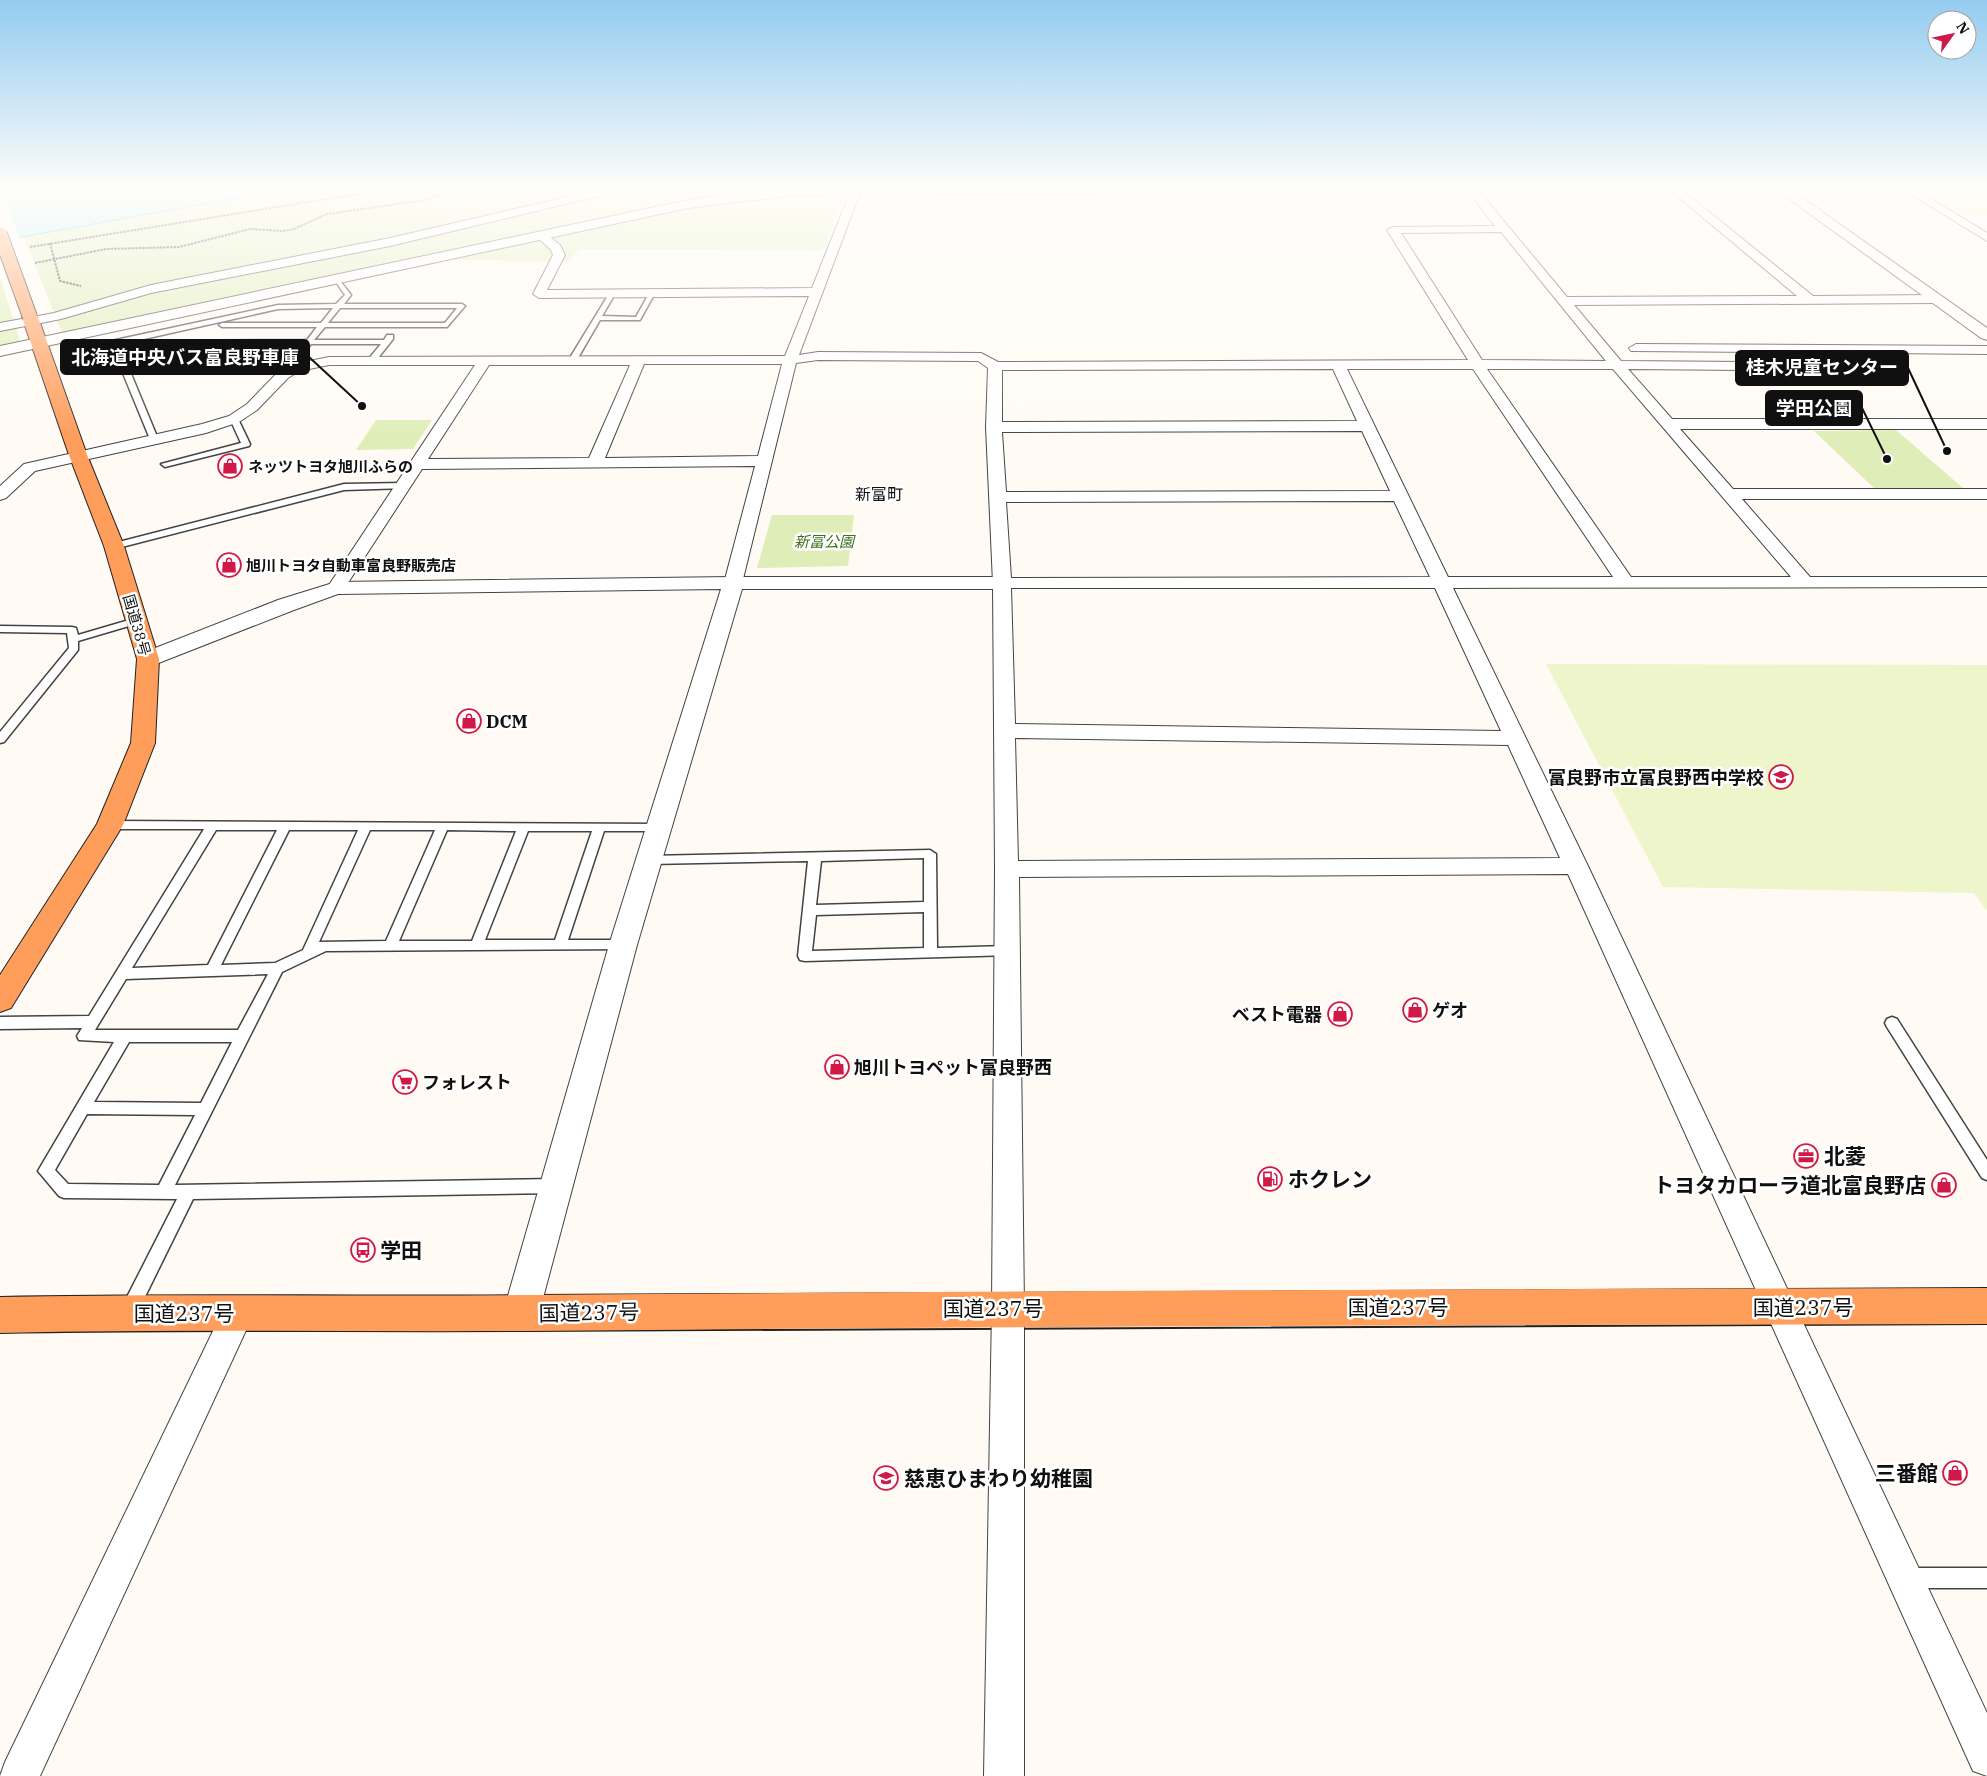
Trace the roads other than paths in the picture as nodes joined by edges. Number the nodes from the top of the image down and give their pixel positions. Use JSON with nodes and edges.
{"nodes":[{"id":1,"x":14,"y":273,"type":"edge"},
{"id":2,"x":233,"y":273,"type":"edge"},
{"id":3,"x":365,"y":273,"type":"edge"},
{"id":4,"x":550,"y":273,"type":"edge"},
{"id":5,"x":823,"y":273,"type":"edge"},
{"id":6,"x":1420,"y":273,"type":"edge"},
{"id":7,"x":1540,"y":273,"type":"edge"},
{"id":8,"x":1776,"y":273,"type":"edge"},
{"id":9,"x":1900,"y":273,"type":"edge"},
{"id":10,"x":337,"y":279,"type":"junction"},
{"id":11,"x":816,"y":292,"type":"junction"},
{"id":12,"x":652,"y":293,"type":"junction"},
{"id":13,"x":612,"y":294,"type":"junction"},
{"id":14,"x":1937,"y":299,"type":"junction"},
{"id":15,"x":1809,"y":300,"type":"junction"},
{"id":16,"x":1563,"y":301,"type":"junction"},
{"id":17,"x":338,"y":306,"type":"junction"},
{"id":18,"x":598,"y":318,"type":"junction"},
{"id":19,"x":31,"y":319,"type":"junction"},
{"id":20,"x":197,"y":325,"type":"junction"},
{"id":21,"x":323,"y":325,"type":"junction"},
{"id":22,"x":399,"y":325,"type":"junction"},
{"id":23,"x":0,"y":327,"type":"edge"},
{"id":24,"x":1987,"y":335,"type":"edge"},
{"id":25,"x":308,"y":342,"type":"junction"},
{"id":26,"x":386,"y":342,"type":"junction"},
{"id":27,"x":39,"y":343,"type":"junction"},
{"id":28,"x":114,"y":343,"type":"junction"},
{"id":29,"x":1466,"y":348,"type":"junction"},
{"id":30,"x":1486,"y":348,"type":"dead end"},
{"id":31,"x":1583,"y":348,"type":"dead end"},
{"id":32,"x":1602,"y":348,"type":"junction"},
{"id":33,"x":1782,"y":348,"type":"junction"},
{"id":34,"x":1987,"y":350,"type":"edge"},
{"id":35,"x":0,"y":351,"type":"edge"},
{"id":36,"x":790,"y":360,"type":"junction"},
{"id":37,"x":371,"y":361,"type":"junction"},
{"id":38,"x":485,"y":361,"type":"junction"},
{"id":39,"x":572,"y":361,"type":"junction"},
{"id":40,"x":638,"y":361,"type":"junction"},
{"id":41,"x":1477,"y":364,"type":"junction"},
{"id":42,"x":1616,"y":364,"type":"junction"},
{"id":43,"x":1338,"y":365,"type":"junction"},
{"id":44,"x":304,"y":366,"type":"junction"},
{"id":45,"x":996,"y":366,"type":"junction"},
{"id":46,"x":234,"y":419,"type":"junction"},
{"id":47,"x":1669,"y":424,"type":"junction"},
{"id":48,"x":1987,"y":424,"type":"edge"},
{"id":49,"x":1368,"y":426,"type":"junction"},
{"id":50,"x":994,"y":427,"type":"junction"},
{"id":51,"x":154,"y":439,"type":"junction"},
{"id":52,"x":78,"y":455,"type":"junction"},
{"id":53,"x":765,"y":461,"type":"junction"},
{"id":54,"x":595,"y":462,"type":"junction"},
{"id":55,"x":165,"y":464,"type":"dead end"},
{"id":56,"x":418,"y":464,"type":"junction"},
{"id":57,"x":404,"y":486,"type":"junction"},
{"id":58,"x":1727,"y":494,"type":"junction"},
{"id":59,"x":1987,"y":494,"type":"edge"},
{"id":60,"x":0,"y":495,"type":"edge"},
{"id":61,"x":1400,"y":496,"type":"junction"},
{"id":62,"x":999,"y":497,"type":"junction"},
{"id":63,"x":114,"y":546,"type":"junction"},
{"id":64,"x":1441,"y":582,"type":"junction"},
{"id":65,"x":1625,"y":582,"type":"junction"},
{"id":66,"x":1805,"y":582,"type":"junction"},
{"id":67,"x":1987,"y":582,"type":"edge"},
{"id":68,"x":733,"y":583,"type":"junction"},
{"id":69,"x":1002,"y":583,"type":"junction"},
{"id":70,"x":336,"y":588,"type":"junction"},
{"id":71,"x":136,"y":621,"type":"junction"},
{"id":72,"x":0,"y":629,"type":"edge"},
{"id":73,"x":73,"y":639,"type":"junction"},
{"id":74,"x":148,"y":659,"type":"junction"},
{"id":75,"x":1004,"y":732,"type":"junction"},
{"id":76,"x":1515,"y":738,"type":"junction"},
{"id":77,"x":0,"y":739,"type":"edge"},
{"id":78,"x":110,"y":825,"type":"junction"},
{"id":79,"x":212,"y":826,"type":"junction"},
{"id":80,"x":285,"y":826,"type":"junction"},
{"id":81,"x":366,"y":826,"type":"junction"},
{"id":82,"x":442,"y":826,"type":"junction"},
{"id":83,"x":524,"y":826,"type":"junction"},
{"id":84,"x":599,"y":827,"type":"junction"},
{"id":85,"x":659,"y":827,"type":"junction"},
{"id":86,"x":815,"y":856,"type":"junction"},
{"id":87,"x":649,"y":860,"type":"junction"},
{"id":88,"x":1576,"y":866,"type":"junction"},
{"id":89,"x":1007,"y":869,"type":"junction"},
{"id":90,"x":931,"y":907,"type":"junction"},
{"id":91,"x":809,"y":910,"type":"junction"},
{"id":92,"x":477,"y":944,"type":"junction"},
{"id":93,"x":560,"y":945,"type":"junction"},
{"id":94,"x":623,"y":945,"type":"junction"},
{"id":95,"x":391,"y":946,"type":"junction"},
{"id":96,"x":1007,"y":951,"type":"junction"},
{"id":97,"x":308,"y":953,"type":"junction"},
{"id":98,"x":930,"y":953,"type":"junction"},
{"id":99,"x":277,"y":968,"type":"junction"},
{"id":100,"x":212,"y":970,"type":"junction"},
{"id":101,"x":121,"y":974,"type":"junction"},
{"id":102,"x":0,"y":1000,"type":"edge"},
{"id":103,"x":92,"y":1022,"type":"junction"},
{"id":104,"x":0,"y":1023,"type":"edge"},
{"id":105,"x":1892,"y":1023,"type":"dead end"},
{"id":106,"x":125,"y":1036,"type":"junction"},
{"id":107,"x":243,"y":1036,"type":"junction"},
{"id":108,"x":83,"y":1108,"type":"junction"},
{"id":109,"x":206,"y":1109,"type":"junction"},
{"id":110,"x":1987,"y":1172,"type":"edge"},
{"id":111,"x":556,"y":1186,"type":"junction"},
{"id":112,"x":164,"y":1192,"type":"junction"},
{"id":113,"x":188,"y":1192,"type":"junction"},
{"id":114,"x":1987,"y":1306,"type":"edge"},
{"id":115,"x":1780,"y":1307,"type":"junction"},
{"id":116,"x":1008,"y":1308,"type":"junction"},
{"id":117,"x":128,"y":1312,"type":"junction"},
{"id":118,"x":238,"y":1313,"type":"junction"},
{"id":119,"x":521,"y":1313,"type":"junction"},
{"id":120,"x":0,"y":1316,"type":"edge"},
{"id":121,"x":1905,"y":1578,"type":"junction"},
{"id":122,"x":1987,"y":1578,"type":"edge"},
{"id":123,"x":1987,"y":1757,"type":"edge"},
{"id":124,"x":19,"y":1776,"type":"edge"},
{"id":125,"x":1004,"y":1776,"type":"edge"}],
"edges":[{"from":1,"to":19,"type":"highway","name":"国道38号","bridge":true},
{"from":2,"to":19,"type":"street"},
{"from":3,"to":10,"type":"street"},
{"from":4,"to":13,"type":"street"},
{"from":5,"to":11,"type":"street"},
{"from":6,"to":29,"type":"street"},
{"from":7,"to":16,"type":"street"},
{"from":8,"to":15,"type":"street"},
{"from":9,"to":14,"type":"street"},
{"from":10,"to":17,"type":"lane"},
{"from":10,"to":27,"type":"street"},
{"from":11,"to":12,"type":"street"},
{"from":11,"to":36,"type":"street"},
{"from":12,"to":13,"type":"street"},
{"from":12,"to":18,"type":"lane"},
{"from":13,"to":18,"type":"lane"},
{"from":14,"to":15,"type":"street"},
{"from":14,"to":24,"type":"street"},
{"from":15,"to":16,"type":"street"},
{"from":16,"to":32,"type":"street"},
{"from":17,"to":20,"type":"lane"},
{"from":17,"to":21,"type":"lane"},
{"from":17,"to":22,"type":"lane"},
{"from":18,"to":39,"type":"lane"},
{"from":19,"to":23,"type":"street"},
{"from":19,"to":27,"type":"highway","name":"国道38号"},
{"from":20,"to":21,"type":"lane"},
{"from":20,"to":28,"type":"lane"},
{"from":21,"to":22,"type":"lane"},
{"from":21,"to":25,"type":"lane"},
{"from":22,"to":26,"type":"lane"},
{"from":25,"to":26,"type":"lane"},
{"from":25,"to":28,"type":"lane"},
{"from":25,"to":44,"type":"lane"},
{"from":26,"to":37,"type":"lane"},
{"from":27,"to":35,"type":"street"},
{"from":27,"to":52,"type":"highway","name":"国道38号"},
{"from":28,"to":51,"type":"lane"},
{"from":29,"to":30,"type":"street"},
{"from":29,"to":41,"type":"street"},
{"from":31,"to":32,"type":"street"},
{"from":32,"to":33,"type":"street"},
{"from":32,"to":42,"type":"street"},
{"from":33,"to":34,"type":"street"},
{"from":33,"to":42,"type":"street"},
{"from":36,"to":40,"type":"street"},
{"from":36,"to":45,"type":"street"},
{"from":36,"to":53,"type":"street"},
{"from":37,"to":38,"type":"street"},
{"from":37,"to":44,"type":"street"},
{"from":38,"to":39,"type":"street"},
{"from":38,"to":56,"type":"street"},
{"from":39,"to":40,"type":"street"},
{"from":40,"to":54,"type":"street"},
{"from":41,"to":42,"type":"street"},
{"from":41,"to":43,"type":"street"},
{"from":41,"to":65,"type":"street"},
{"from":42,"to":47,"type":"street"},
{"from":43,"to":45,"type":"street"},
{"from":43,"to":49,"type":"street"},
{"from":44,"to":46,"type":"street"},
{"from":45,"to":50,"type":"street"},
{"from":46,"to":51,"type":"street"},
{"from":46,"to":55,"type":"lane"},
{"from":47,"to":48,"type":"street"},
{"from":47,"to":58,"type":"street"},
{"from":49,"to":50,"type":"street"},
{"from":49,"to":61,"type":"street"},
{"from":50,"to":62,"type":"street"},
{"from":51,"to":52,"type":"street"},
{"from":52,"to":60,"type":"street"},
{"from":52,"to":63,"type":"highway","name":"国道38号"},
{"from":53,"to":54,"type":"street"},
{"from":53,"to":68,"type":"street"},
{"from":54,"to":56,"type":"street"},
{"from":56,"to":57,"type":"street"},
{"from":57,"to":63,"type":"lane"},
{"from":57,"to":70,"type":"street"},
{"from":58,"to":59,"type":"street"},
{"from":58,"to":66,"type":"street"},
{"from":61,"to":62,"type":"street"},
{"from":61,"to":64,"type":"street"},
{"from":62,"to":69,"type":"street"},
{"from":63,"to":71,"type":"highway","name":"国道38号"},
{"from":64,"to":65,"type":"street"},
{"from":64,"to":69,"type":"street"},
{"from":64,"to":76,"type":"street"},
{"from":65,"to":66,"type":"street"},
{"from":66,"to":67,"type":"street"},
{"from":68,"to":69,"type":"street"},
{"from":68,"to":70,"type":"street"},
{"from":68,"to":85,"type":"street"},
{"from":69,"to":75,"type":"street"},
{"from":70,"to":74,"type":"street"},
{"from":71,"to":73,"type":"lane"},
{"from":71,"to":74,"type":"highway","name":"国道38号"},
{"from":72,"to":73,"type":"lane"},
{"from":73,"to":77,"type":"lane"},
{"from":74,"to":78,"type":"highway","name":"国道38号"},
{"from":75,"to":76,"type":"street"},
{"from":75,"to":89,"type":"street"},
{"from":76,"to":88,"type":"street"},
{"from":78,"to":79,"type":"lane"},
{"from":78,"to":102,"type":"highway","name":"国道38号"},
{"from":79,"to":80,"type":"lane"},
{"from":79,"to":101,"type":"lane"},
{"from":80,"to":81,"type":"lane"},
{"from":80,"to":100,"type":"lane"},
{"from":81,"to":82,"type":"lane"},
{"from":81,"to":97,"type":"lane"},
{"from":82,"to":83,"type":"lane"},
{"from":82,"to":95,"type":"lane"},
{"from":83,"to":84,"type":"lane"},
{"from":83,"to":92,"type":"lane"},
{"from":84,"to":85,"type":"lane"},
{"from":84,"to":93,"type":"lane"},
{"from":85,"to":87,"type":"street"},
{"from":86,"to":87,"type":"lane"},
{"from":86,"to":90,"type":"lane"},
{"from":86,"to":91,"type":"lane"},
{"from":87,"to":94,"type":"street"},
{"from":88,"to":89,"type":"street"},
{"from":88,"to":115,"type":"street"},
{"from":89,"to":96,"type":"street"},
{"from":90,"to":91,"type":"lane"},
{"from":90,"to":98,"type":"lane"},
{"from":91,"to":98,"type":"lane"},
{"from":92,"to":93,"type":"lane"},
{"from":92,"to":95,"type":"lane"},
{"from":93,"to":94,"type":"lane"},
{"from":94,"to":111,"type":"street"},
{"from":95,"to":97,"type":"lane"},
{"from":96,"to":98,"type":"lane"},
{"from":96,"to":116,"type":"street"},
{"from":97,"to":99,"type":"lane"},
{"from":99,"to":100,"type":"lane"},
{"from":99,"to":107,"type":"lane"},
{"from":100,"to":101,"type":"lane"},
{"from":101,"to":103,"type":"lane"},
{"from":103,"to":104,"type":"lane"},
{"from":103,"to":106,"type":"lane"},
{"from":105,"to":110,"type":"lane"},
{"from":106,"to":107,"type":"lane"},
{"from":106,"to":108,"type":"lane"},
{"from":107,"to":109,"type":"lane"},
{"from":108,"to":109,"type":"lane"},
{"from":108,"to":112,"type":"lane"},
{"from":109,"to":112,"type":"lane"},
{"from":111,"to":113,"type":"lane"},
{"from":111,"to":119,"type":"street"},
{"from":112,"to":113,"type":"lane"},
{"from":113,"to":117,"type":"lane"},
{"from":114,"to":115,"type":"highway","name":"国道237号"},
{"from":115,"to":116,"type":"highway","name":"国道237号"},
{"from":115,"to":121,"type":"street"},
{"from":116,"to":119,"type":"highway","name":"国道237号"},
{"from":116,"to":125,"type":"street"},
{"from":117,"to":118,"type":"highway","name":"国道237号"},
{"from":117,"to":120,"type":"highway","name":"国道237号"},
{"from":118,"to":119,"type":"highway","name":"国道237号"},
{"from":118,"to":124,"type":"street"},
{"from":121,"to":122,"type":"lane"},
{"from":121,"to":123,"type":"street"}]}
